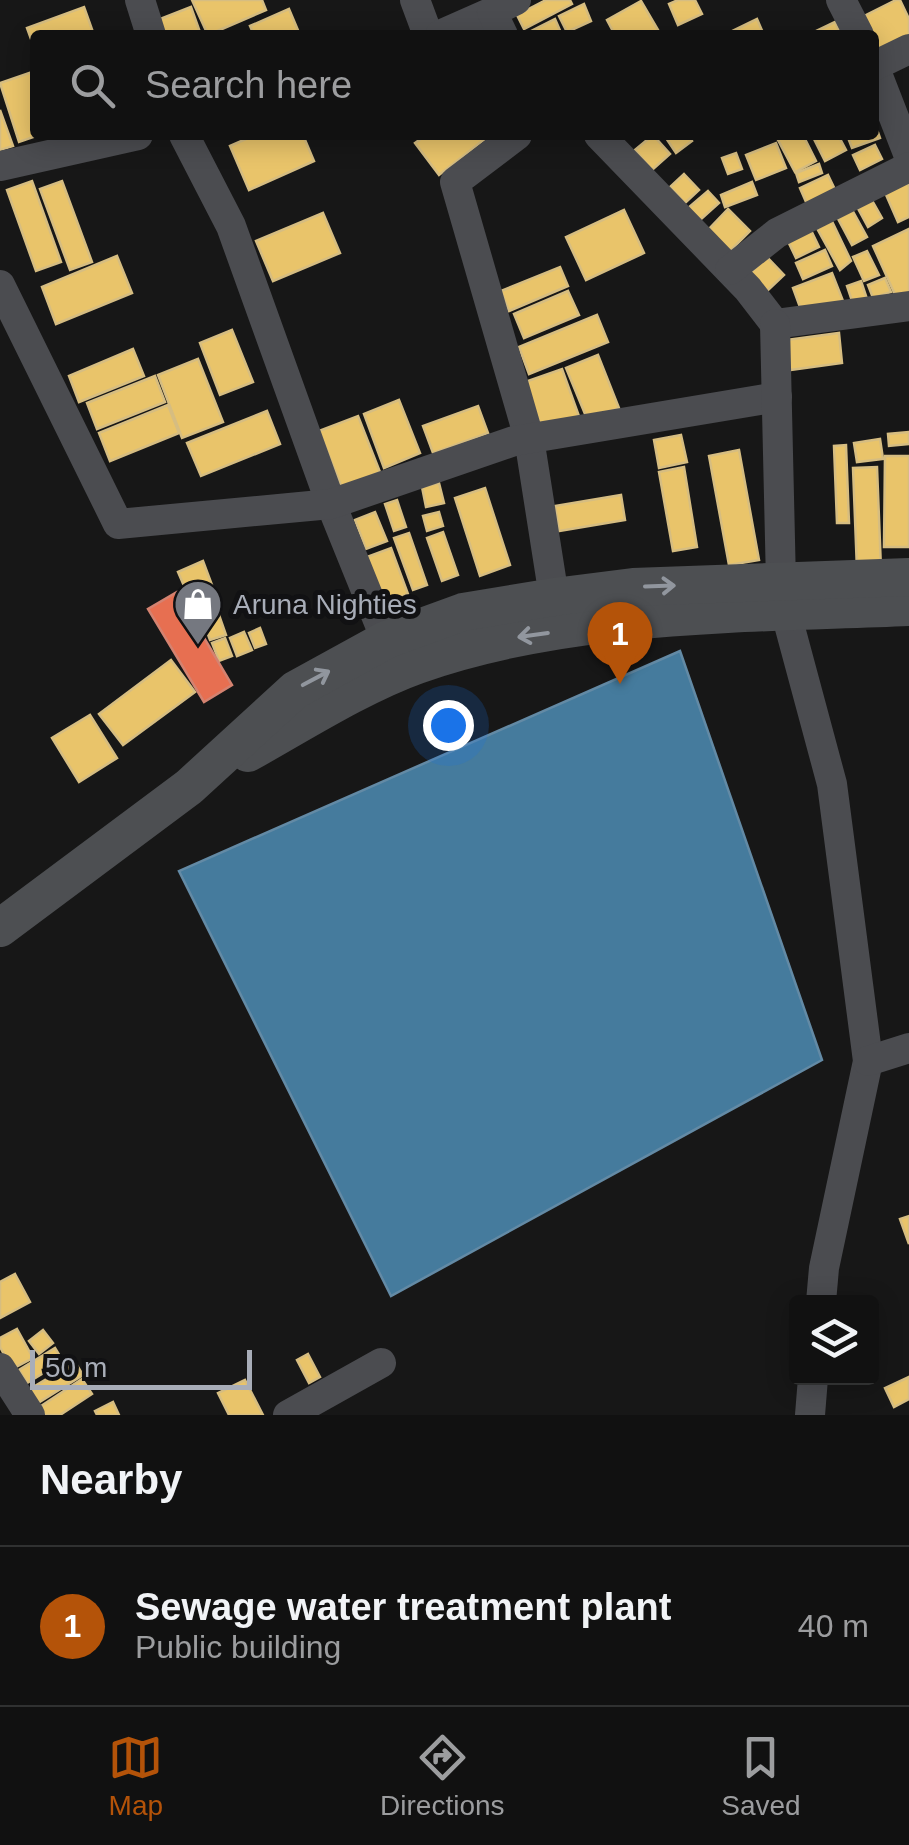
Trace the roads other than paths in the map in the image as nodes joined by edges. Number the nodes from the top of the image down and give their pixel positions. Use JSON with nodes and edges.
{"nodes":[{"id":1,"x":140,"y":0,"type":"edge"},
{"id":2,"x":415,"y":0,"type":"edge"},
{"id":3,"x":841,"y":0,"type":"edge"},
{"id":4,"x":504,"y":16,"type":"edge"},
{"id":5,"x":149,"y":30,"type":"edge"},
{"id":6,"x":426,"y":30,"type":"edge"},
{"id":7,"x":457,"y":30,"type":"edge"},
{"id":8,"x":856,"y":30,"type":"edge"},
{"id":9,"x":909,"y":49,"type":"edge"},
{"id":10,"x":879,"y":64,"type":"edge"},
{"id":11,"x":879,"y":79,"type":"edge"},
{"id":12,"x":116,"y":140,"type":"edge"},
{"id":13,"x":187,"y":140,"type":"edge"},
{"id":14,"x":511,"y":140,"type":"edge"},
{"id":15,"x":604,"y":140,"type":"edge"},
{"id":16,"x":909,"y":156,"type":"edge"},
{"id":17,"x":0,"y":166,"type":"edge"},
{"id":18,"x":909,"y":167,"type":"edge"},
{"id":19,"x":730,"y":270,"type":"junction"},
{"id":20,"x":0,"y":285,"type":"edge"},
{"id":21,"x":909,"y":306,"type":"edge"},
{"id":22,"x":775,"y":324,"type":"junction"},
{"id":23,"x":777,"y":397,"type":"junction"},
{"id":24,"x":529,"y":438,"type":"junction"},
{"id":25,"x":331,"y":504,"type":"junction"},
{"id":26,"x":909,"y":578,"type":"edge"},
{"id":27,"x":554,"y":596,"type":"junction"},
{"id":28,"x":784,"y":598,"type":"junction"},
{"id":29,"x":909,"y":607,"type":"edge"},
{"id":30,"x":386,"y":640,"type":"junction"},
{"id":31,"x":183,"y":792,"type":"junction"},
{"id":32,"x":0,"y":928,"type":"edge"},
{"id":33,"x":909,"y":1048,"type":"edge"},
{"id":34,"x":868,"y":1061,"type":"junction"},
{"id":35,"x":821,"y":1295,"type":"edge"},
{"id":36,"x":381,"y":1364,"type":"dead end"},
{"id":37,"x":0,"y":1368,"type":"edge"},
{"id":38,"x":813,"y":1385,"type":"edge"},
{"id":39,"x":30,"y":1415,"type":"edge"},
{"id":40,"x":288,"y":1415,"type":"edge"},
{"id":41,"x":810,"y":1415,"type":"edge"}],
"edges":[{"from":1,"to":5,"type":"street"},
{"from":2,"to":6,"type":"street"},
{"from":3,"to":8,"type":"street"},
{"from":4,"to":7,"type":"street"},
{"from":9,"to":10,"type":"street"},
{"from":11,"to":16,"type":"street"},
{"from":12,"to":17,"type":"street"},
{"from":13,"to":25,"type":"street"},
{"from":14,"to":24,"type":"street"},
{"from":15,"to":19,"type":"street"},
{"from":18,"to":19,"type":"street"},
{"from":19,"to":22,"type":"street"},
{"from":20,"to":25,"type":"street"},
{"from":21,"to":22,"type":"street"},
{"from":22,"to":23,"type":"street"},
{"from":23,"to":24,"type":"street"},
{"from":23,"to":28,"type":"street"},
{"from":24,"to":25,"type":"street"},
{"from":24,"to":27,"type":"street"},
{"from":25,"to":30,"type":"street"},
{"from":26,"to":28,"type":"main road"},
{"from":27,"to":28,"type":"main road","one_way":true},
{"from":27,"to":30,"type":"main road"},
{"from":28,"to":29,"type":"main road"},
{"from":28,"to":31,"type":"main road","one_way":true},
{"from":28,"to":34,"type":"street"},
{"from":31,"to":30,"type":"main road","one_way":true},
{"from":31,"to":32,"type":"main road"},
{"from":33,"to":34,"type":"street"},
{"from":34,"to":35,"type":"street"},
{"from":36,"to":40,"type":"street"},
{"from":37,"to":39,"type":"street"},
{"from":38,"to":41,"type":"street"}]}
